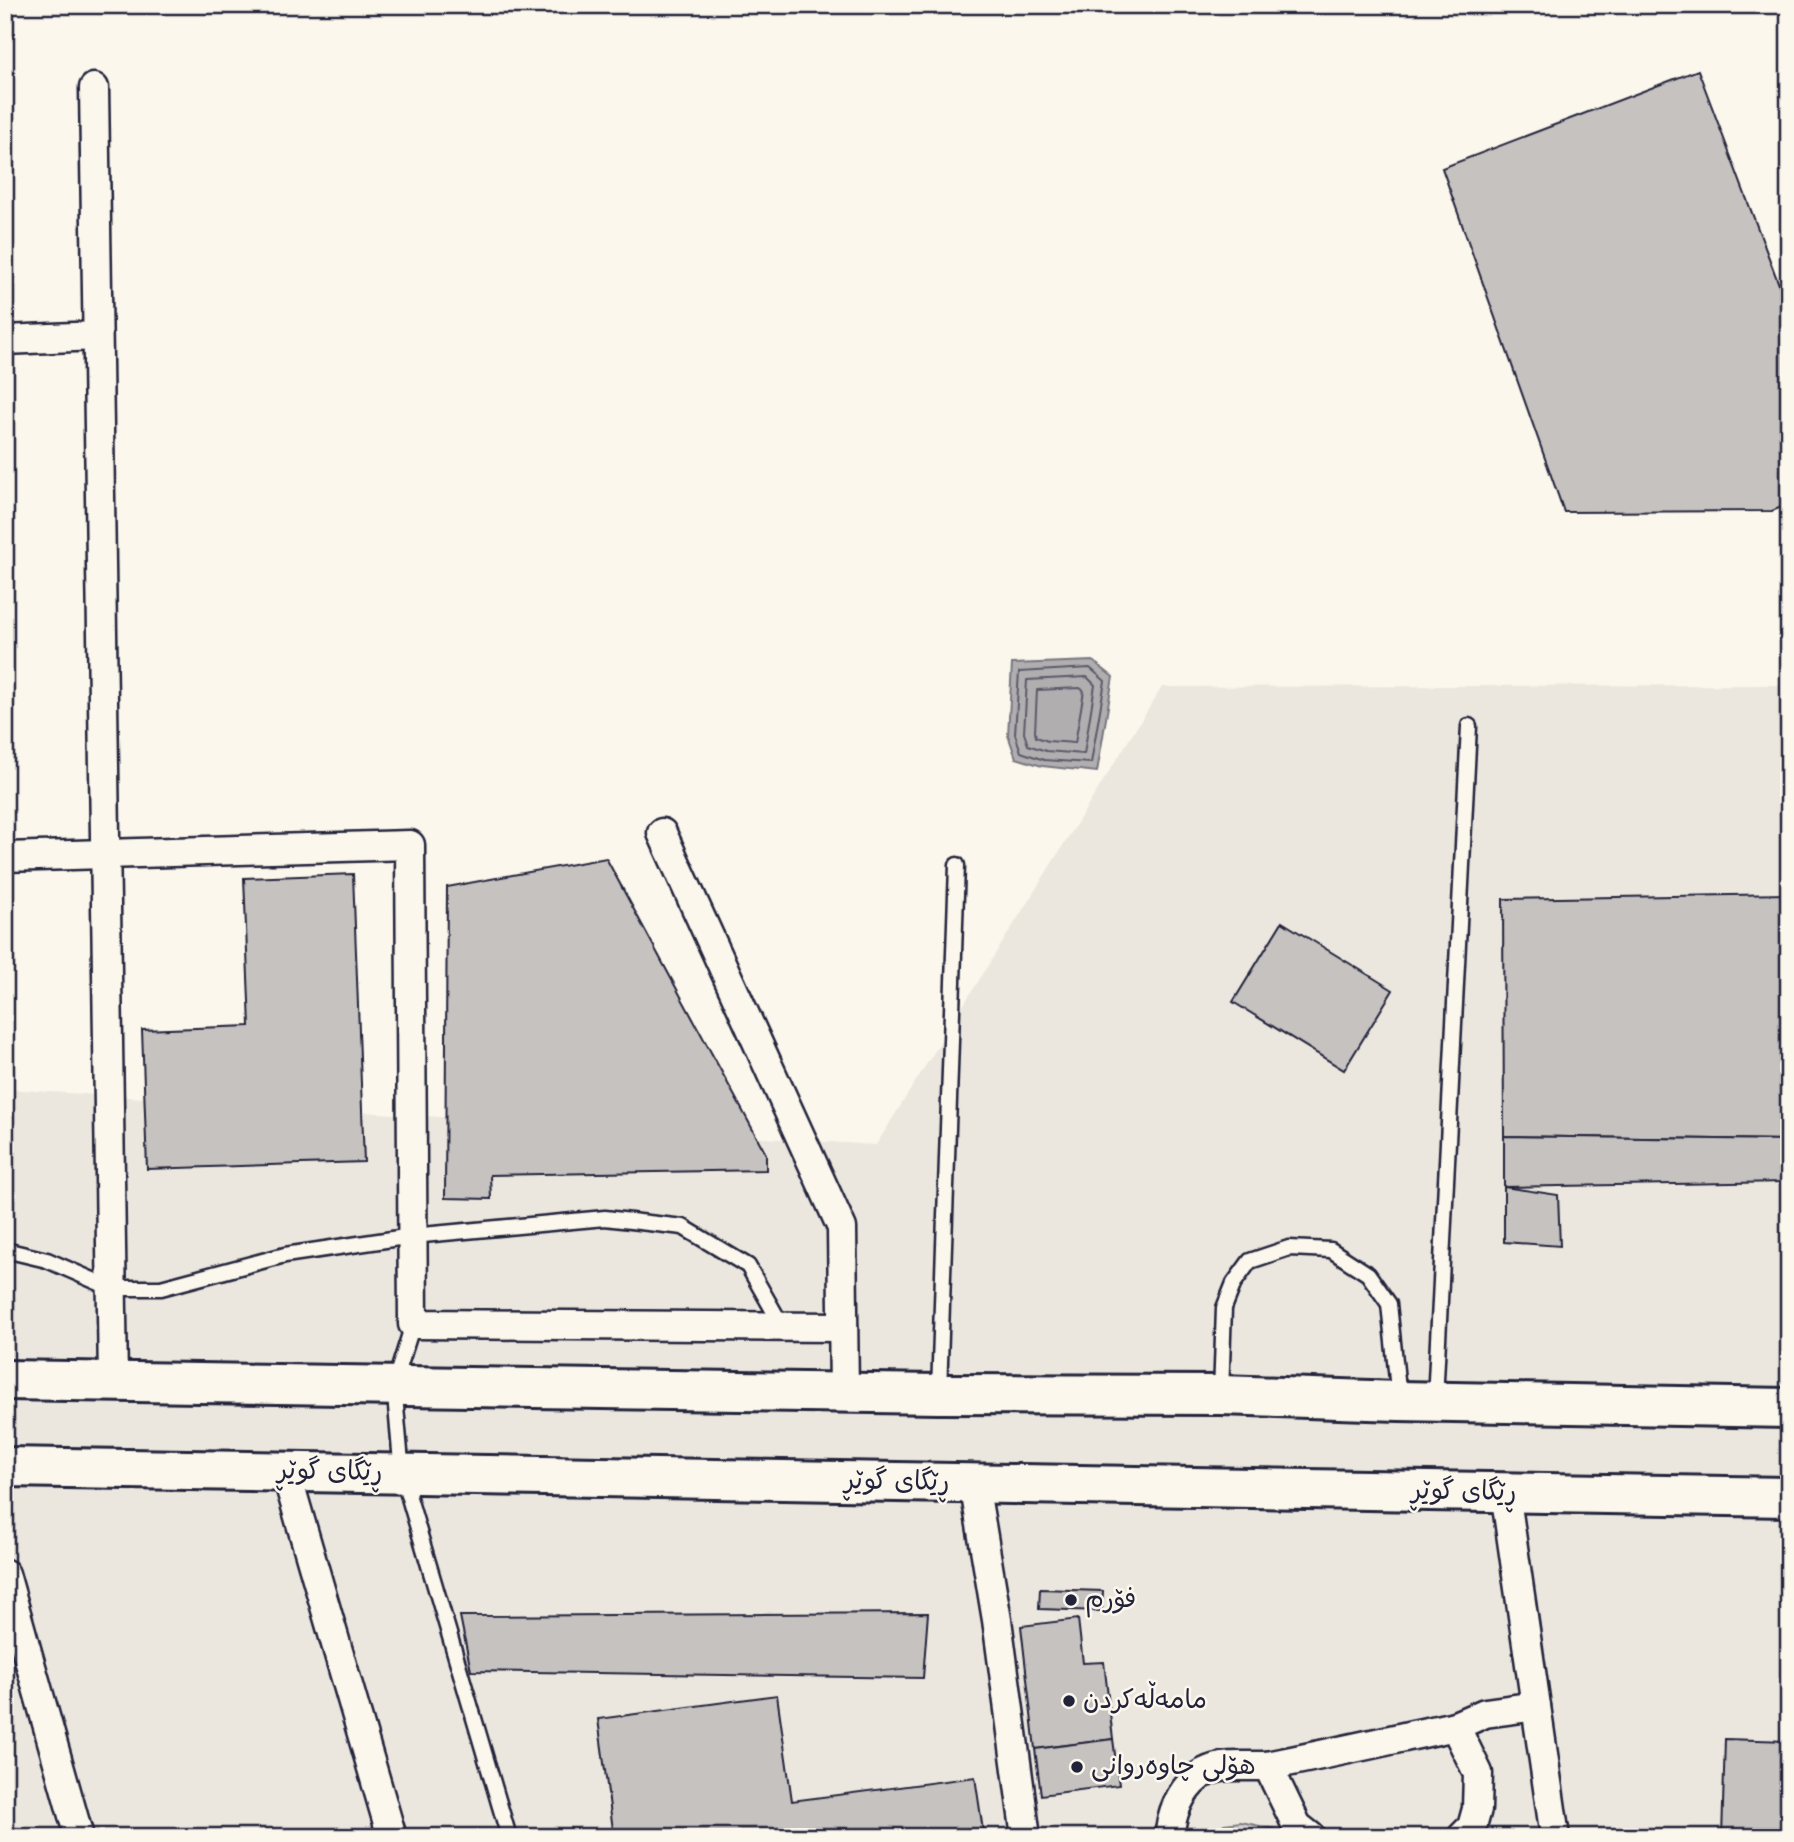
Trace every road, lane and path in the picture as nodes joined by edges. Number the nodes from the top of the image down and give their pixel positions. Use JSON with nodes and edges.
{"nodes":[{"id":1,"x":94,"y":88,"type":"dead end"},
{"id":2,"x":97,"y":336,"type":"junction"},
{"id":3,"x":5,"y":340,"type":"edge"},
{"id":4,"x":1469,"y":726,"type":"dead end"},
{"id":5,"x":662,"y":833,"type":"dead end"},
{"id":6,"x":105,"y":854,"type":"junction"},
{"id":7,"x":5,"y":857,"type":"edge"},
{"id":8,"x":957,"y":865,"type":"dead end"},
{"id":9,"x":412,"y":1236,"type":"junction"},
{"id":10,"x":5,"y":1250,"type":"edge"},
{"id":11,"x":111,"y":1288,"type":"junction"},
{"id":12,"x":413,"y":1324,"type":"junction"},
{"id":13,"x":782,"y":1326,"type":"junction"},
{"id":14,"x":843,"y":1327,"type":"junction"},
{"id":15,"x":5,"y":1380,"type":"edge"},
{"id":16,"x":113,"y":1381,"type":"junction"},
{"id":17,"x":394,"y":1384,"type":"junction"},
{"id":18,"x":844,"y":1392,"type":"junction"},
{"id":19,"x":939,"y":1394,"type":"junction"},
{"id":20,"x":1221,"y":1395,"type":"junction"},
{"id":21,"x":1417,"y":1401,"type":"junction"},
{"id":22,"x":1789,"y":1408,"type":"edge"},
{"id":23,"x":5,"y":1467,"type":"edge"},
{"id":24,"x":286,"y":1472,"type":"junction"},
{"id":25,"x":401,"y":1474,"type":"junction"},
{"id":26,"x":974,"y":1483,"type":"junction"},
{"id":27,"x":1505,"y":1492,"type":"junction"},
{"id":28,"x":1789,"y":1497,"type":"edge"},
{"id":29,"x":5,"y":1574,"type":"edge"},
{"id":30,"x":1536,"y":1706,"type":"junction"},
{"id":31,"x":1455,"y":1726,"type":"junction"},
{"id":32,"x":1268,"y":1766,"type":"junction"},
{"id":33,"x":79,"y":1837,"type":"edge"},
{"id":34,"x":392,"y":1837,"type":"edge"},
{"id":35,"x":509,"y":1837,"type":"edge"},
{"id":36,"x":1026,"y":1837,"type":"edge"},
{"id":37,"x":1170,"y":1837,"type":"edge"},
{"id":38,"x":1311,"y":1837,"type":"edge"},
{"id":39,"x":1462,"y":1837,"type":"edge"},
{"id":40,"x":1555,"y":1837,"type":"edge"}],
"edges":[{"from":1,"to":2,"type":"street"},
{"from":2,"to":3,"type":"street"},
{"from":2,"to":6,"type":"street"},
{"from":4,"to":21,"type":"lane"},
{"from":5,"to":14,"type":"street"},
{"from":6,"to":7,"type":"street"},
{"from":6,"to":9,"type":"street"},
{"from":6,"to":11,"type":"street"},
{"from":8,"to":19,"type":"lane"},
{"from":9,"to":11,"type":"lane"},
{"from":9,"to":12,"type":"street"},
{"from":9,"to":13,"type":"lane"},
{"from":10,"to":11,"type":"lane"},
{"from":11,"to":16,"type":"street"},
{"from":12,"to":13,"type":"street"},
{"from":12,"to":17,"type":"lane"},
{"from":13,"to":14,"type":"street"},
{"from":14,"to":18,"type":"street"},
{"from":15,"to":16,"type":"highway"},
{"from":16,"to":17,"type":"highway"},
{"from":17,"to":18,"type":"highway"},
{"from":17,"to":25,"type":"lane"},
{"from":18,"to":19,"type":"highway"},
{"from":19,"to":20,"type":"highway"},
{"from":20,"to":21,"type":"highway"},
{"from":20,"to":21,"type":"lane"},
{"from":21,"to":22,"type":"highway"},
{"from":23,"to":24,"type":"highway","name":"ڕێگای گوێڕ"},
{"from":24,"to":25,"type":"highway","name":"ڕێگای گوێڕ"},
{"from":24,"to":34,"type":"street"},
{"from":25,"to":26,"type":"highway","name":"ڕێگای گوێڕ"},
{"from":25,"to":35,"type":"lane"},
{"from":26,"to":27,"type":"highway","name":"ڕێگای گوێڕ"},
{"from":26,"to":36,"type":"street"},
{"from":27,"to":28,"type":"highway","name":"ڕێگای گوێڕ"},
{"from":27,"to":30,"type":"street"},
{"from":29,"to":33,"type":"street"},
{"from":30,"to":31,"type":"street"},
{"from":30,"to":40,"type":"street"},
{"from":31,"to":32,"type":"street"},
{"from":31,"to":39,"type":"street"},
{"from":32,"to":37,"type":"street"},
{"from":32,"to":38,"type":"street"}]}
